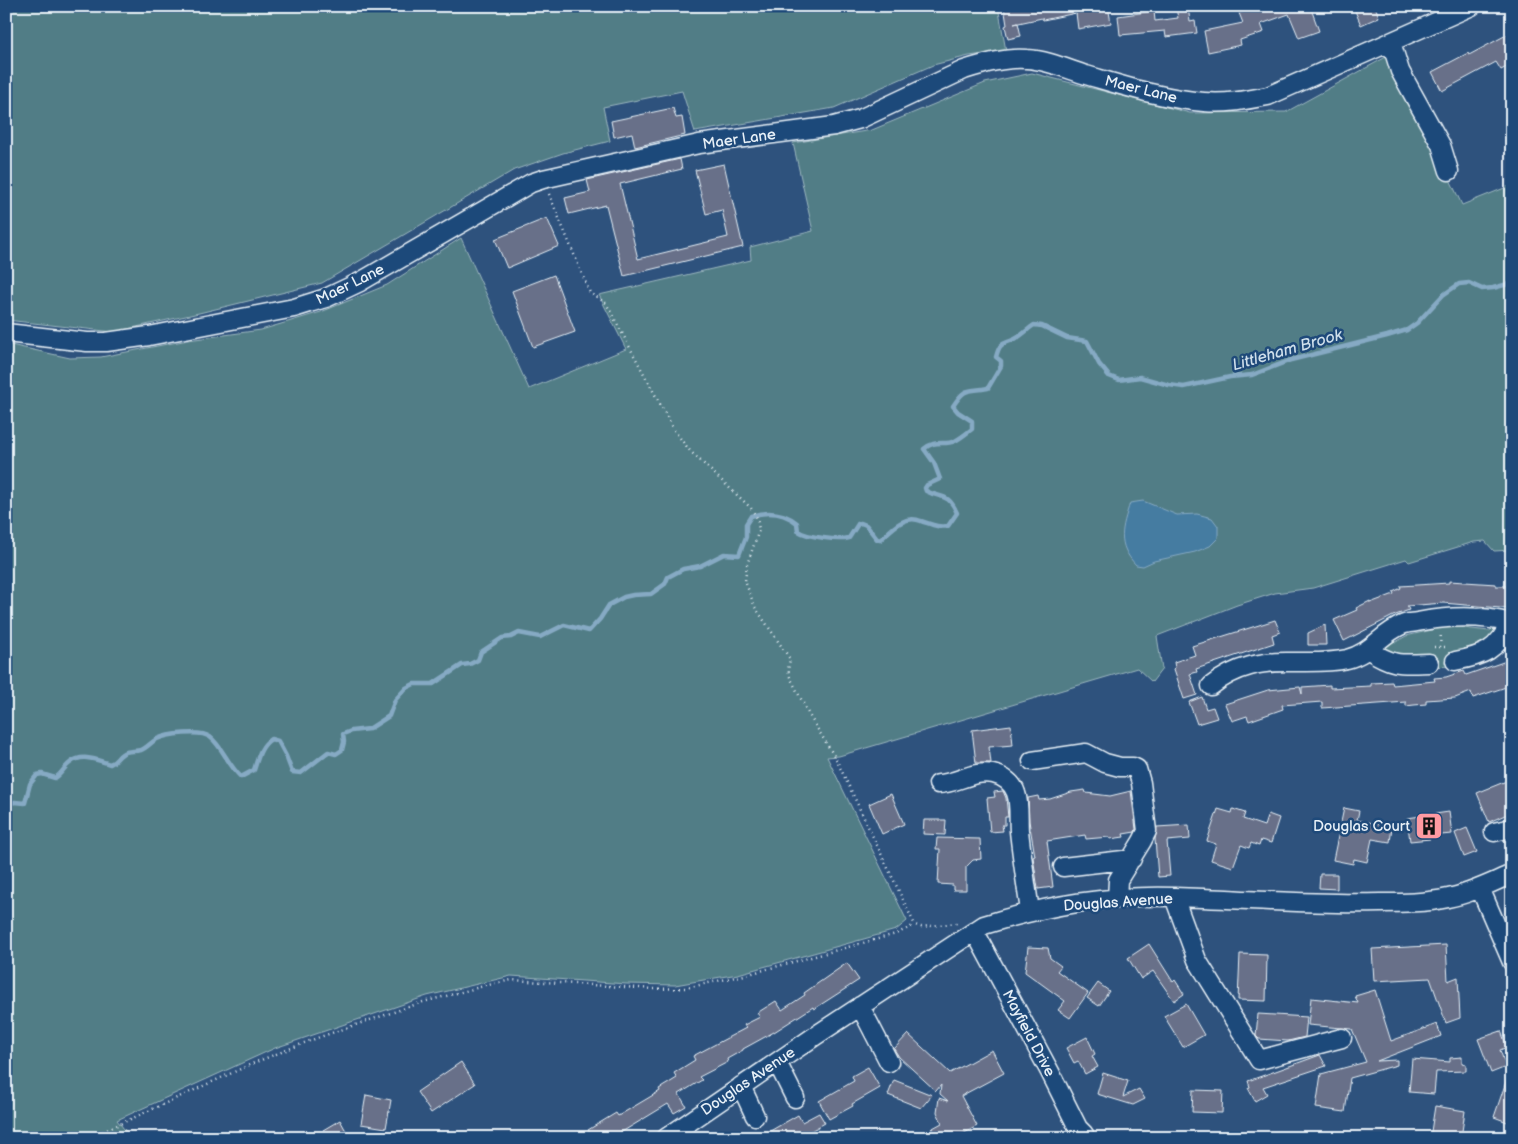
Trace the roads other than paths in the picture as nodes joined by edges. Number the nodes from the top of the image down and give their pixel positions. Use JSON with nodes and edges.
{"nodes":[{"id":1,"x":1472,"y":6,"type":"edge"},
{"id":2,"x":1391,"y":42,"type":"junction"},
{"id":3,"x":1449,"y":171,"type":"dead end"},
{"id":4,"x":6,"y":333,"type":"edge"},
{"id":5,"x":1511,"y":623,"type":"edge"},
{"id":6,"x":1369,"y":650,"type":"junction"},
{"id":7,"x":1455,"y":661,"type":"dead end"},
{"id":8,"x":1429,"y":663,"type":"dead end"},
{"id":9,"x":1211,"y":686,"type":"dead end"},
{"id":10,"x":1032,"y":761,"type":"dead end"},
{"id":11,"x":938,"y":784,"type":"dead end"},
{"id":12,"x":1512,"y":828,"type":"edge"},
{"id":13,"x":1494,"y":832,"type":"dead end"},
{"id":14,"x":1132,"y":859,"type":"junction"},
{"id":15,"x":1063,"y":867,"type":"dead end"},
{"id":16,"x":1512,"y":874,"type":"edge"},
{"id":17,"x":1480,"y":888,"type":"junction"},
{"id":18,"x":1174,"y":897,"type":"junction"},
{"id":19,"x":1117,"y":899,"type":"junction"},
{"id":20,"x":1030,"y":911,"type":"junction"},
{"id":21,"x":975,"y":932,"type":"junction"},
{"id":22,"x":1512,"y":962,"type":"edge"},
{"id":23,"x":860,"y":1006,"type":"junction"},
{"id":24,"x":1342,"y":1038,"type":"dead end"},
{"id":25,"x":777,"y":1062,"type":"junction"},
{"id":26,"x":889,"y":1062,"type":"dead end"},
{"id":27,"x":741,"y":1086,"type":"junction"},
{"id":28,"x":795,"y":1098,"type":"dead end"},
{"id":29,"x":755,"y":1116,"type":"dead end"},
{"id":30,"x":1084,"y":1134,"type":"dead end"},
{"id":31,"x":666,"y":1138,"type":"edge"}],
"edges":[{"from":1,"to":2,"type":"street","name":"Maer Lane"},
{"from":2,"to":3,"type":"street"},
{"from":2,"to":4,"type":"street","name":"Maer Lane"},
{"from":5,"to":6,"type":"street"},
{"from":5,"to":7,"type":"street"},
{"from":6,"to":8,"type":"street"},
{"from":6,"to":9,"type":"street"},
{"from":10,"to":14,"type":"street"},
{"from":11,"to":20,"type":"street"},
{"from":12,"to":13,"type":"street"},
{"from":14,"to":15,"type":"street"},
{"from":14,"to":19,"type":"street"},
{"from":16,"to":17,"type":"street","name":"Douglas Avenue"},
{"from":17,"to":18,"type":"street","name":"Douglas Avenue"},
{"from":17,"to":22,"type":"street"},
{"from":18,"to":19,"type":"street","name":"Douglas Avenue"},
{"from":18,"to":24,"type":"street"},
{"from":19,"to":20,"type":"street","name":"Douglas Avenue"},
{"from":20,"to":21,"type":"street","name":"Douglas Avenue"},
{"from":21,"to":23,"type":"street","name":"Douglas Avenue"},
{"from":21,"to":30,"type":"street","name":"Mayfield Drive"},
{"from":23,"to":25,"type":"street","name":"Douglas Avenue"},
{"from":23,"to":26,"type":"street"},
{"from":25,"to":27,"type":"street","name":"Douglas Avenue"},
{"from":25,"to":28,"type":"street"},
{"from":27,"to":29,"type":"street"},
{"from":27,"to":31,"type":"street","name":"Douglas Avenue"}]}
